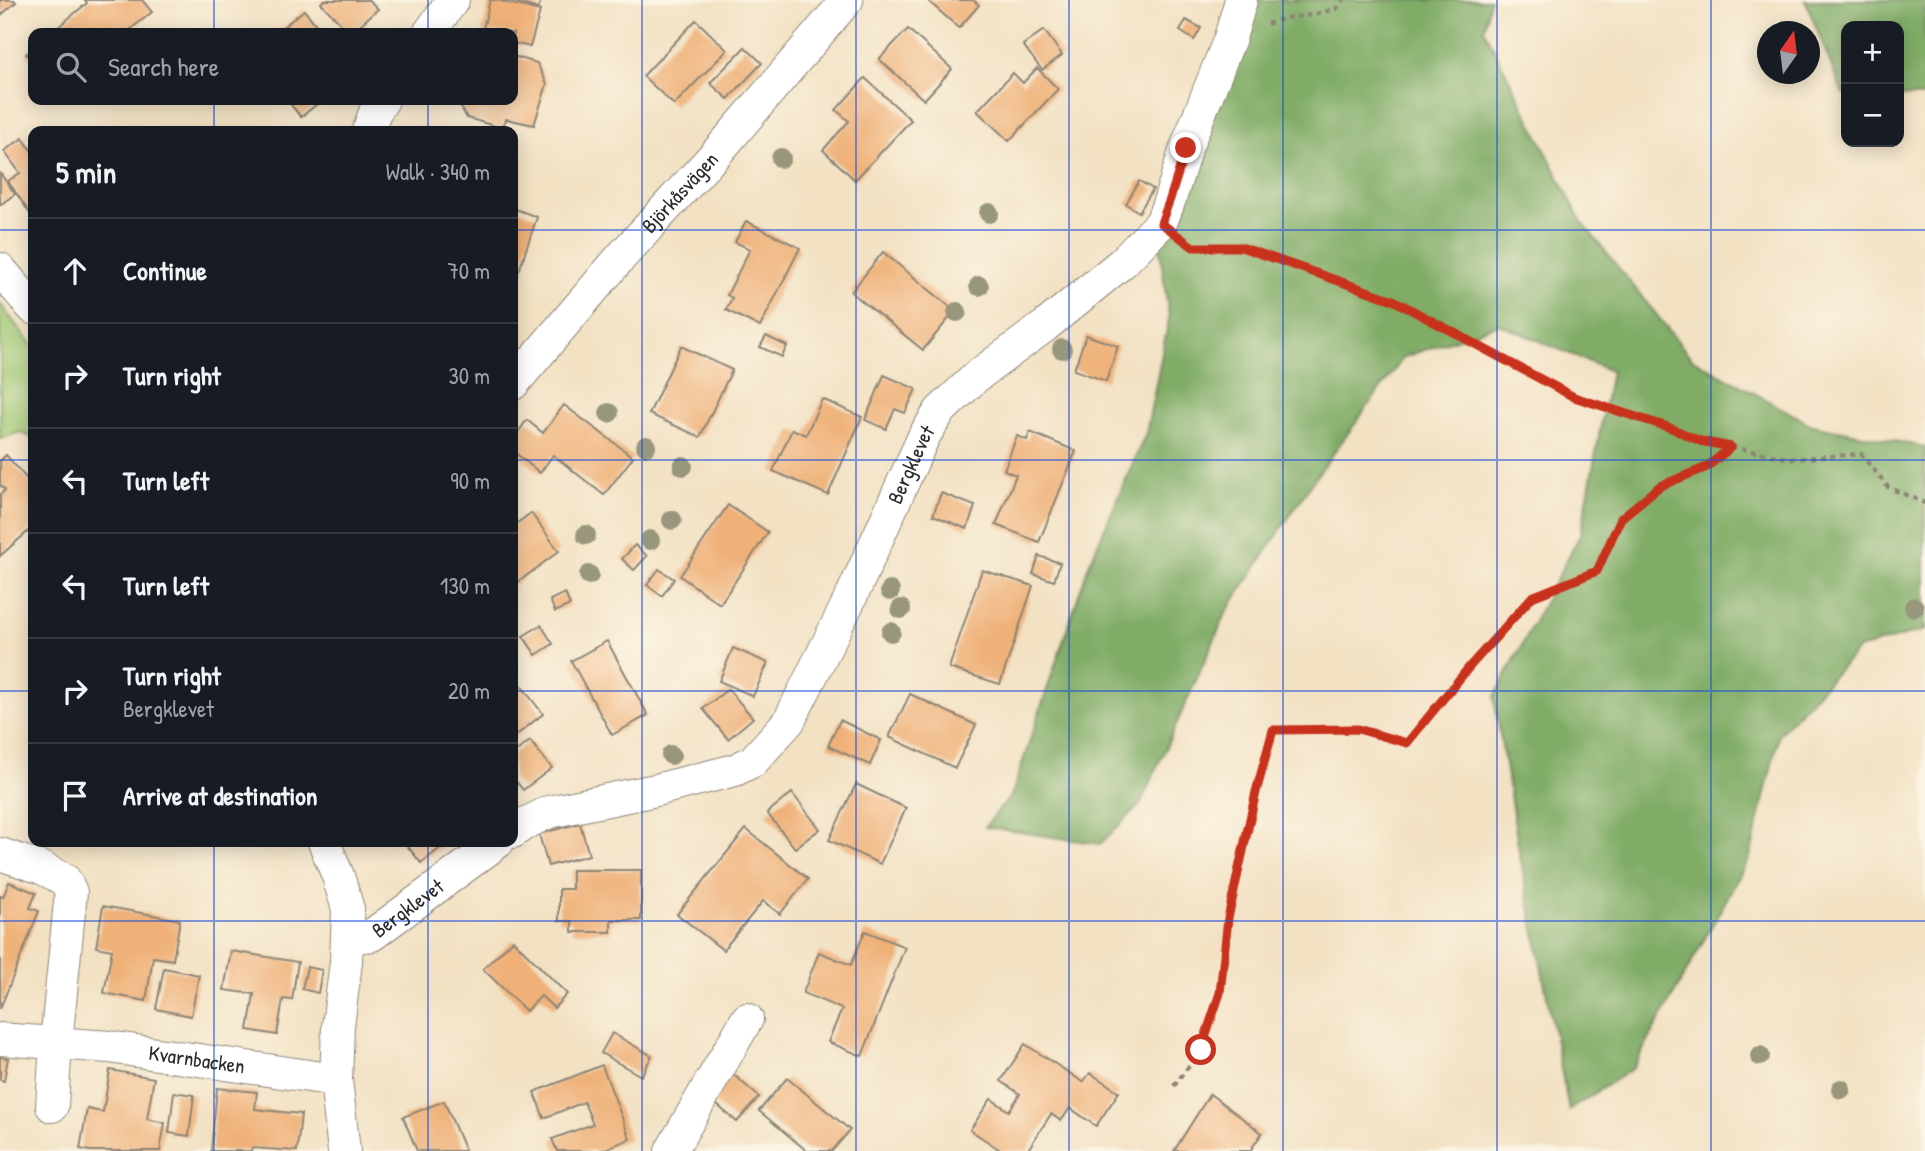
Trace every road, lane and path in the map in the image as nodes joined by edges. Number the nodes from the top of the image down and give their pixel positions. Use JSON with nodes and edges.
{"nodes":[{"id":1,"x":453,"y":0,"type":"edge"},
{"id":2,"x":847,"y":0,"type":"edge"},
{"id":3,"x":1241,"y":0,"type":"edge"},
{"id":4,"x":1344,"y":0,"type":"edge"},
{"id":5,"x":433,"y":28,"type":"edge"},
{"id":6,"x":1230,"y":38,"type":"junction"},
{"id":7,"x":380,"y":105,"type":"edge"},
{"id":8,"x":370,"y":126,"type":"edge"},
{"id":9,"x":1161,"y":223,"type":"junction"},
{"id":10,"x":0,"y":269,"type":"edge"},
{"id":11,"x":28,"y":302,"type":"edge"},
{"id":12,"x":518,"y":378,"type":"edge"},
{"id":13,"x":1731,"y":447,"type":"junction"},
{"id":14,"x":1925,"y":503,"type":"edge"},
{"id":15,"x":518,"y":828,"type":"edge"},
{"id":16,"x":326,"y":847,"type":"edge"},
{"id":17,"x":491,"y":847,"type":"edge"},
{"id":18,"x":0,"y":853,"type":"edge"},
{"id":19,"x":347,"y":937,"type":"junction"},
{"id":20,"x":747,"y":1019,"type":"dead end"},
{"id":21,"x":0,"y":1039,"type":"edge"},
{"id":22,"x":56,"y":1043,"type":"junction"},
{"id":23,"x":335,"y":1080,"type":"junction"},
{"id":24,"x":1174,"y":1086,"type":"dead end"},
{"id":25,"x":52,"y":1106,"type":"dead end"},
{"id":26,"x":344,"y":1151,"type":"edge"},
{"id":27,"x":671,"y":1151,"type":"edge"}],
"edges":[{"from":1,"to":5,"type":"street"},
{"from":2,"to":12,"type":"street","name":"Björkåsvägen"},
{"from":3,"to":6,"type":"street","name":"Bergklevet"},
{"from":4,"to":6,"type":"path"},
{"from":6,"to":9,"type":"street","name":"Bergklevet"},
{"from":7,"to":8,"type":"street"},
{"from":9,"to":13,"type":"path"},
{"from":9,"to":15,"type":"street","name":"Bergklevet"},
{"from":10,"to":11,"type":"street"},
{"from":13,"to":14,"type":"path"},
{"from":13,"to":24,"type":"path"},
{"from":16,"to":19,"type":"street"},
{"from":17,"to":19,"type":"street","name":"Bergklevet"},
{"from":18,"to":22,"type":"street"},
{"from":19,"to":23,"type":"street"},
{"from":20,"to":27,"type":"street"},
{"from":21,"to":22,"type":"street","name":"Kvarnbacken"},
{"from":22,"to":23,"type":"street","name":"Kvarnbacken"},
{"from":22,"to":25,"type":"street"},
{"from":23,"to":26,"type":"street"}]}
